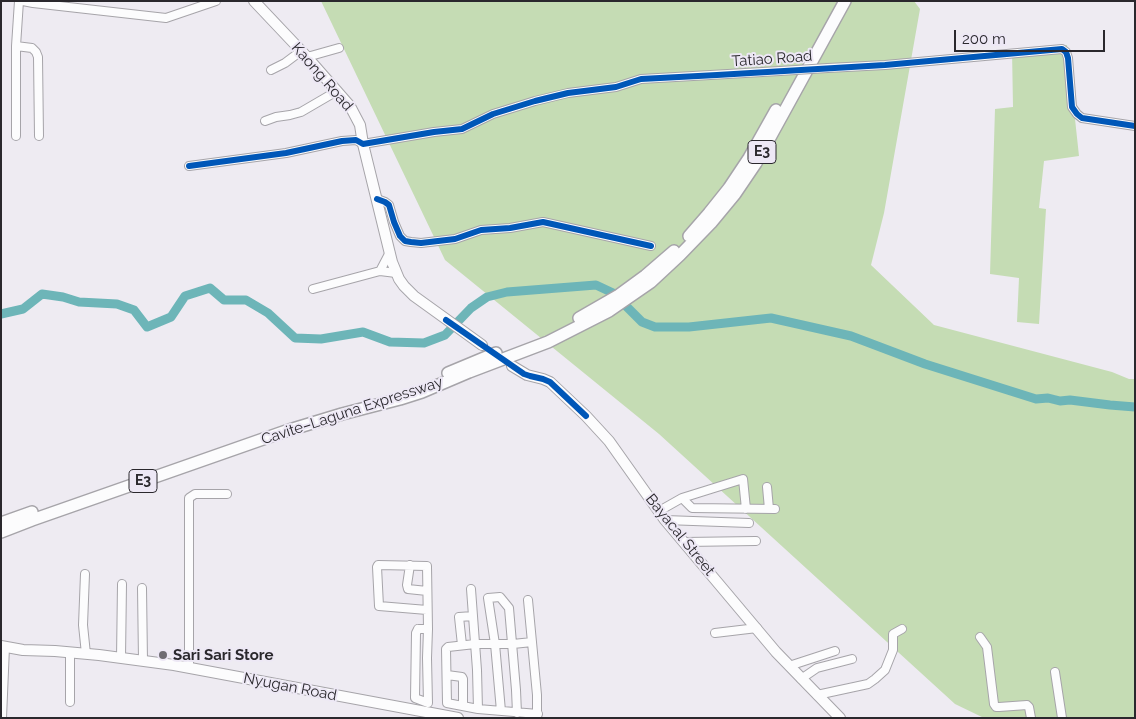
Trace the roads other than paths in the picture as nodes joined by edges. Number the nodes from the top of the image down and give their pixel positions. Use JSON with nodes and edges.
{"nodes":[{"id":1,"x":19,"y":1,"type":"edge"},
{"id":2,"x":23,"y":1,"type":"edge"},
{"id":3,"x":216,"y":1,"type":"edge"},
{"id":4,"x":254,"y":1,"type":"edge"},
{"id":5,"x":836,"y":1,"type":"edge"},
{"id":6,"x":845,"y":1,"type":"edge"},
{"id":7,"x":16,"y":46,"type":"junction"},
{"id":8,"x":339,"y":48,"type":"dead end"},
{"id":9,"x":304,"y":54,"type":"junction"},
{"id":10,"x":271,"y":70,"type":"dead end"},
{"id":11,"x":337,"y":91,"type":"junction"},
{"id":12,"x":265,"y":121,"type":"dead end"},
{"id":13,"x":1135,"y":126,"type":"edge"},
{"id":14,"x":16,"y":136,"type":"dead end"},
{"id":15,"x":39,"y":136,"type":"dead end"},
{"id":16,"x":363,"y":144,"type":"junction"},
{"id":17,"x":189,"y":166,"type":"dead end"},
{"id":18,"x":377,"y":199,"type":"junction"},
{"id":19,"x":651,"y":246,"type":"dead end"},
{"id":20,"x":390,"y":252,"type":"junction"},
{"id":21,"x":380,"y":271,"type":"junction"},
{"id":22,"x":396,"y":273,"type":"junction"},
{"id":23,"x":648,"y":279,"type":"junction"},
{"id":24,"x":313,"y":289,"type":"dead end"},
{"id":25,"x":588,"y":318,"type":"junction"},
{"id":26,"x":482,"y":345,"type":"dead end"},
{"id":27,"x":512,"y":366,"type":"dead end"},
{"id":28,"x":767,"y":487,"type":"dead end"},
{"id":29,"x":227,"y":494,"type":"dead end"},
{"id":30,"x":682,"y":498,"type":"junction"},
{"id":31,"x":746,"y":509,"type":"junction"},
{"id":32,"x":662,"y":516,"type":"junction"},
{"id":33,"x":749,"y":522,"type":"dead end"},
{"id":34,"x":1,"y":524,"type":"edge"},
{"id":35,"x":1,"y":532,"type":"edge"},
{"id":36,"x":756,"y":541,"type":"dead end"},
{"id":37,"x":685,"y":542,"type":"junction"},
{"id":38,"x":410,"y":565,"type":"junction"},
{"id":39,"x":86,"y":574,"type":"dead end"},
{"id":40,"x":122,"y":584,"type":"dead end"},
{"id":41,"x":142,"y":588,"type":"dead end"},
{"id":42,"x":471,"y":589,"type":"dead end"},
{"id":43,"x":426,"y":590,"type":"junction"},
{"id":44,"x":528,"y":600,"type":"dead end"},
{"id":45,"x":427,"y":610,"type":"junction"},
{"id":46,"x":473,"y":616,"type":"junction"},
{"id":47,"x":757,"y":628,"type":"junction"},
{"id":48,"x":428,"y":629,"type":"junction"},
{"id":49,"x":902,"y":629,"type":"dead end"},
{"id":50,"x":715,"y":633,"type":"dead end"},
{"id":51,"x":980,"y":637,"type":"dead end"},
{"id":52,"x":532,"y":642,"type":"junction"},
{"id":53,"x":475,"y":644,"type":"junction"},
{"id":54,"x":495,"y":644,"type":"junction"},
{"id":55,"x":513,"y":644,"type":"junction"},
{"id":56,"x":462,"y":645,"type":"junction"},
{"id":57,"x":3,"y":647,"type":"edge"},
{"id":58,"x":836,"y":651,"type":"dead end"},
{"id":59,"x":70,"y":652,"type":"junction"},
{"id":60,"x":86,"y":654,"type":"junction"},
{"id":61,"x":122,"y":658,"type":"junction"},
{"id":62,"x":852,"y":659,"type":"dead end"},
{"id":63,"x":143,"y":661,"type":"junction"},
{"id":64,"x":789,"y":666,"type":"junction"},
{"id":65,"x":189,"y":668,"type":"junction"},
{"id":66,"x":1055,"y":672,"type":"dead end"},
{"id":67,"x":446,"y":676,"type":"junction"},
{"id":68,"x":801,"y":678,"type":"junction"},
{"id":69,"x":817,"y":695,"type":"junction"},
{"id":70,"x":70,"y":702,"type":"dead end"},
{"id":71,"x":448,"y":703,"type":"junction"},
{"id":72,"x":463,"y":706,"type":"junction"},
{"id":73,"x":428,"y":708,"type":"junction"},
{"id":74,"x":478,"y":709,"type":"junction"},
{"id":75,"x":501,"y":711,"type":"junction"},
{"id":76,"x":517,"y":712,"type":"junction"},
{"id":77,"x":538,"y":716,"type":"edge"},
{"id":78,"x":453,"y":717,"type":"edge"},
{"id":79,"x":2,"y":718,"type":"edge"},
{"id":80,"x":840,"y":718,"type":"edge"},
{"id":81,"x":1031,"y":718,"type":"edge"},
{"id":82,"x":1062,"y":718,"type":"edge"}],
"edges":[{"from":1,"to":7,"type":"street"},
{"from":2,"to":3,"type":"street"},
{"from":4,"to":9,"type":"main road","name":"Kaong Road"},
{"from":5,"to":23,"type":"highway","name":"Cavite–Laguna Expressway","number":"E3"},
{"from":6,"to":23,"type":"highway","name":"Cavite–Laguna Expressway","number":"E3"},
{"from":7,"to":14,"type":"street"},
{"from":7,"to":15,"type":"street"},
{"from":8,"to":9,"type":"street"},
{"from":9,"to":10,"type":"street"},
{"from":9,"to":11,"type":"main road","name":"Kaong Road"},
{"from":11,"to":12,"type":"street"},
{"from":11,"to":16,"type":"main road","name":"Kaong Road"},
{"from":13,"to":16,"type":"street","name":"Tatiao Road","bridge":true},
{"from":16,"to":17,"type":"street","name":"Tatiao Road"},
{"from":16,"to":18,"type":"main road","name":"Kaong Road"},
{"from":18,"to":19,"type":"street"},
{"from":18,"to":20,"type":"main road","name":"Kaong Road"},
{"from":20,"to":21,"type":"street"},
{"from":20,"to":22,"type":"main road","name":"Kaong Road"},
{"from":21,"to":22,"type":"street"},
{"from":21,"to":24,"type":"street"},
{"from":22,"to":26,"type":"main road","name":"Kaong Road"},
{"from":23,"to":25,"type":"highway","name":"Cavite–Laguna Expressway","number":"E3"},
{"from":25,"to":34,"type":"highway","name":"Cavite–Laguna Expressway","number":"E3"},
{"from":25,"to":35,"type":"highway","name":"Cavite–Laguna Expressway","number":"E3"},
{"from":27,"to":32,"type":"main road","name":"Bayacal Street"},
{"from":28,"to":31,"type":"street"},
{"from":29,"to":65,"type":"street"},
{"from":30,"to":31,"type":"street"},
{"from":30,"to":31,"type":"street"},
{"from":30,"to":32,"type":"street"},
{"from":32,"to":33,"type":"street"},
{"from":32,"to":37,"type":"main road","name":"Bayacal Street"},
{"from":36,"to":37,"type":"street"},
{"from":37,"to":47,"type":"main road","name":"Bayacal Street"},
{"from":38,"to":43,"type":"street"},
{"from":38,"to":43,"type":"street"},
{"from":38,"to":45,"type":"street"},
{"from":39,"to":60,"type":"street"},
{"from":40,"to":61,"type":"street"},
{"from":41,"to":63,"type":"street"},
{"from":42,"to":46,"type":"street"},
{"from":43,"to":45,"type":"street"},
{"from":44,"to":52,"type":"street"},
{"from":45,"to":48,"type":"street"},
{"from":46,"to":53,"type":"street"},
{"from":46,"to":56,"type":"street"},
{"from":47,"to":50,"type":"street"},
{"from":47,"to":64,"type":"main road","name":"Bayacal Street"},
{"from":48,"to":73,"type":"street"},
{"from":48,"to":73,"type":"street"},
{"from":49,"to":69,"type":"street"},
{"from":51,"to":81,"type":"street"},
{"from":52,"to":55,"type":"street"},
{"from":52,"to":77,"type":"street"},
{"from":53,"to":54,"type":"street"},
{"from":53,"to":56,"type":"street"},
{"from":53,"to":74,"type":"street"},
{"from":54,"to":55,"type":"street"},
{"from":54,"to":55,"type":"street"},
{"from":54,"to":75,"type":"street"},
{"from":55,"to":76,"type":"street"},
{"from":56,"to":67,"type":"street"},
{"from":57,"to":59,"type":"main road","name":"Nyugan Road"},
{"from":57,"to":79,"type":"street"},
{"from":58,"to":64,"type":"street"},
{"from":59,"to":60,"type":"main road","name":"Nyugan Road"},
{"from":59,"to":70,"type":"street"},
{"from":60,"to":61,"type":"main road","name":"Nyugan Road"},
{"from":61,"to":63,"type":"main road","name":"Nyugan Road"},
{"from":62,"to":68,"type":"street"},
{"from":63,"to":65,"type":"main road","name":"Nyugan Road"},
{"from":64,"to":68,"type":"main road","name":"Bayacal Street"},
{"from":65,"to":73,"type":"main road","name":"Nyugan Road"},
{"from":66,"to":82,"type":"street"},
{"from":67,"to":71,"type":"street"},
{"from":67,"to":72,"type":"street"},
{"from":68,"to":69,"type":"main road","name":"Bayacal Street"},
{"from":69,"to":80,"type":"main road","name":"Bayacal Street"},
{"from":71,"to":72,"type":"street"},
{"from":71,"to":78,"type":"street"},
{"from":72,"to":74,"type":"street"},
{"from":73,"to":78,"type":"main road","name":"Nyugan Road"},
{"from":74,"to":75,"type":"street"},
{"from":75,"to":76,"type":"street"},
{"from":76,"to":77,"type":"street"}]}
